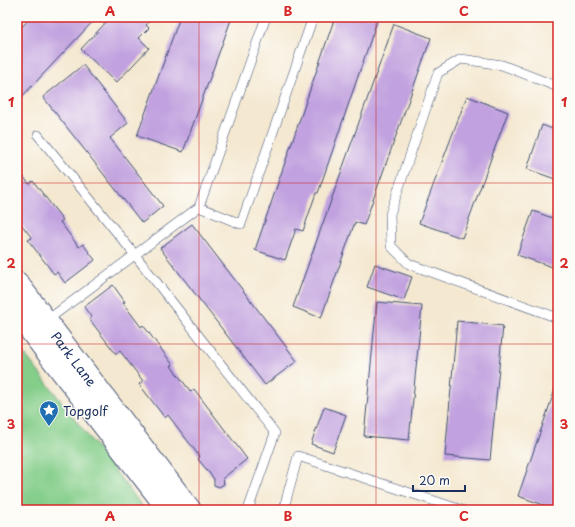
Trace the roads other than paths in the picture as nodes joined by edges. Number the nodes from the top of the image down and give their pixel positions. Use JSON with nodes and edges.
{"nodes":[{"id":1,"x":266,"y":17,"type":"edge"},
{"id":2,"x":313,"y":17,"type":"edge"},
{"id":3,"x":558,"y":87,"type":"edge"},
{"id":4,"x":38,"y":135,"type":"dead end"},
{"id":5,"x":199,"y":207,"type":"junction"},
{"id":6,"x":135,"y":254,"type":"junction"},
{"id":7,"x":17,"y":283,"type":"edge"},
{"id":8,"x":17,"y":313,"type":"edge"},
{"id":9,"x":558,"y":318,"type":"edge"},
{"id":10,"x":46,"y":321,"type":"junction"},
{"id":11,"x":169,"y":510,"type":"edge"},
{"id":12,"x":190,"y":510,"type":"edge"},
{"id":13,"x":248,"y":510,"type":"edge"},
{"id":14,"x":285,"y":510,"type":"edge"},
{"id":15,"x":462,"y":510,"type":"edge"}],
"edges":[{"from":1,"to":5,"type":"lane"},
{"from":2,"to":5,"type":"lane"},
{"from":3,"to":9,"type":"lane"},
{"from":4,"to":6,"type":"lane"},
{"from":5,"to":6,"type":"lane"},
{"from":6,"to":10,"type":"lane"},
{"from":6,"to":13,"type":"lane"},
{"from":7,"to":10,"type":"main road","name":"Park Lane"},
{"from":8,"to":11,"type":"main road","name":"Park Lane"},
{"from":10,"to":12,"type":"main road","name":"Park Lane"},
{"from":14,"to":15,"type":"lane"}]}
